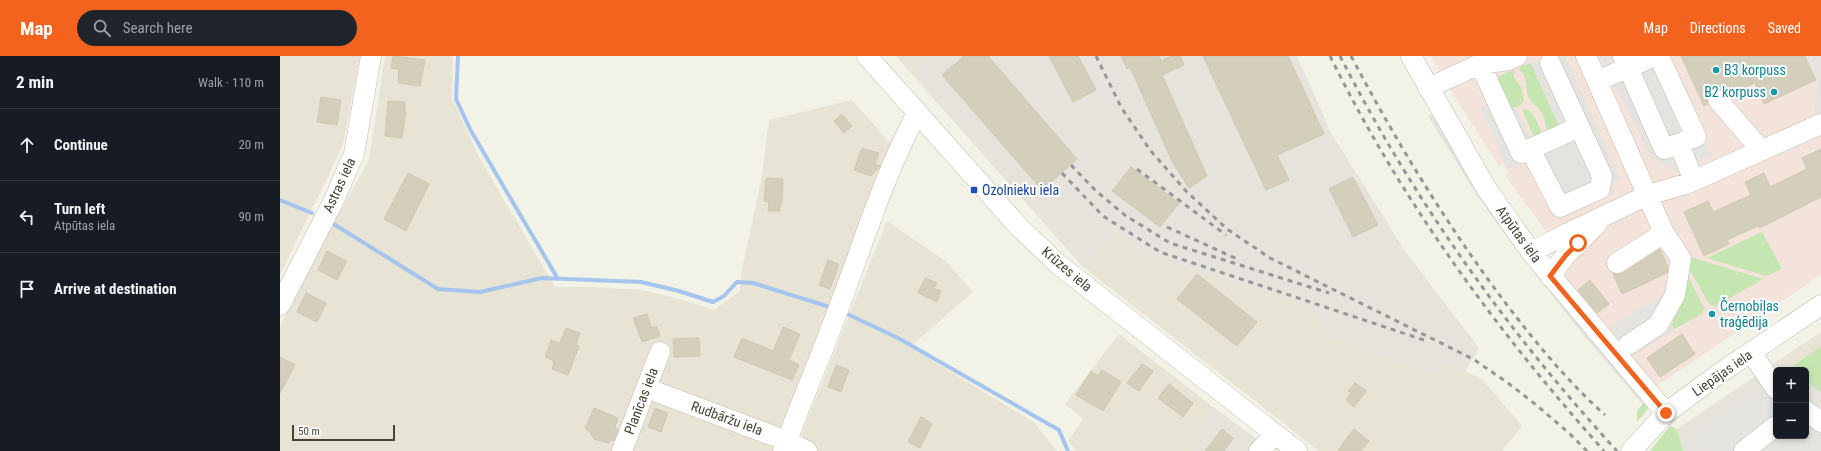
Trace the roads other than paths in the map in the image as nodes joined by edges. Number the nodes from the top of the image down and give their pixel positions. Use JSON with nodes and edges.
{"nodes":[{"id":1,"x":371,"y":56,"type":"edge"},
{"id":2,"x":866,"y":56,"type":"edge"},
{"id":3,"x":1411,"y":56,"type":"edge"},
{"id":4,"x":1517,"y":56,"type":"edge"},
{"id":5,"x":1586,"y":56,"type":"edge"},
{"id":6,"x":1655,"y":56,"type":"edge"},
{"id":7,"x":1659,"y":56,"type":"edge"},
{"id":8,"x":1625,"y":62,"type":"edge"},
{"id":9,"x":1550,"y":63,"type":"dead end"},
{"id":10,"x":1480,"y":64,"type":"junction"},
{"id":11,"x":1597,"y":81,"type":"junction"},
{"id":12,"x":1428,"y":88,"type":"junction"},
{"id":13,"x":1718,"y":100,"type":"dead end"},
{"id":14,"x":917,"y":113,"type":"junction"},
{"id":15,"x":1821,"y":124,"type":"edge"},
{"id":16,"x":1579,"y":127,"type":"junction"},
{"id":17,"x":1679,"y":144,"type":"junction"},
{"id":18,"x":1530,"y":149,"type":"junction"},
{"id":19,"x":1761,"y":150,"type":"junction"},
{"id":20,"x":1694,"y":181,"type":"junction"},
{"id":21,"x":1648,"y":195,"type":"junction"},
{"id":22,"x":1605,"y":216,"type":"junction"},
{"id":23,"x":1664,"y":233,"type":"junction"},
{"id":24,"x":1531,"y":252,"type":"junction"},
{"id":25,"x":1617,"y":263,"type":"dead end"},
{"id":26,"x":1550,"y":276,"type":"junction"},
{"id":27,"x":280,"y":305,"type":"edge"},
{"id":28,"x":1821,"y":305,"type":"edge"},
{"id":29,"x":1628,"y":345,"type":"dead end"},
{"id":30,"x":660,"y":352,"type":"dead end"},
{"id":31,"x":1751,"y":352,"type":"junction"},
{"id":32,"x":1773,"y":385,"type":"edge"},
{"id":33,"x":646,"y":388,"type":"junction"},
{"id":34,"x":1666,"y":413,"type":"junction"},
{"id":35,"x":1809,"y":413,"type":"edge"},
{"id":36,"x":1821,"y":422,"type":"edge"},
{"id":37,"x":1773,"y":428,"type":"edge"},
{"id":38,"x":1276,"y":435,"type":"junction"},
{"id":39,"x":785,"y":446,"type":"edge"},
{"id":40,"x":622,"y":451,"type":"edge"},
{"id":41,"x":807,"y":451,"type":"edge"},
{"id":42,"x":1258,"y":451,"type":"edge"},
{"id":43,"x":1297,"y":451,"type":"edge"},
{"id":44,"x":1631,"y":451,"type":"edge"},
{"id":45,"x":1744,"y":451,"type":"edge"}],
"edges":[{"from":1,"to":27,"type":"street","name":"Astras iela"},
{"from":2,"to":14,"type":"street","name":"Krūzes iela"},
{"from":3,"to":12,"type":"street","name":"Atpūtas iela"},
{"from":4,"to":10,"type":"street"},
{"from":5,"to":11,"type":"street"},
{"from":6,"to":8,"type":"street"},
{"from":7,"to":17,"type":"street"},
{"from":8,"to":11,"type":"street"},
{"from":8,"to":17,"type":"street"},
{"from":9,"to":16,"type":"street"},
{"from":10,"to":12,"type":"street"},
{"from":10,"to":18,"type":"street"},
{"from":11,"to":21,"type":"street"},
{"from":12,"to":24,"type":"street","name":"Atpūtas iela"},
{"from":13,"to":19,"type":"street"},
{"from":14,"to":38,"type":"street","name":"Krūzes iela"},
{"from":14,"to":39,"type":"street"},
{"from":15,"to":19,"type":"street"},
{"from":16,"to":18,"type":"street"},
{"from":16,"to":18,"type":"street"},
{"from":17,"to":20,"type":"street"},
{"from":19,"to":20,"type":"street"},
{"from":20,"to":21,"type":"street"},
{"from":21,"to":22,"type":"street"},
{"from":21,"to":23,"type":"street"},
{"from":22,"to":24,"type":"street"},
{"from":22,"to":26,"type":"street"},
{"from":23,"to":25,"type":"street"},
{"from":23,"to":29,"type":"street"},
{"from":24,"to":26,"type":"street","name":"Atpūtas iela"},
{"from":26,"to":34,"type":"street","name":"Atpūtas iela"},
{"from":28,"to":31,"type":"street","name":"Liepājas iela"},
{"from":30,"to":33,"type":"street","name":"Planīcas iela"},
{"from":31,"to":32,"type":"street"},
{"from":31,"to":34,"type":"street","name":"Liepājas iela"},
{"from":33,"to":39,"type":"street","name":"Rudbāržu iela"},
{"from":33,"to":40,"type":"street","name":"Planīcas iela"},
{"from":34,"to":44,"type":"street","name":"Liepājas iela"},
{"from":35,"to":36,"type":"street"},
{"from":37,"to":45,"type":"street"},
{"from":38,"to":42,"type":"street"},
{"from":38,"to":43,"type":"street","name":"Krūzes iela"},
{"from":39,"to":41,"type":"street","name":"Rudbāržu iela"}]}
